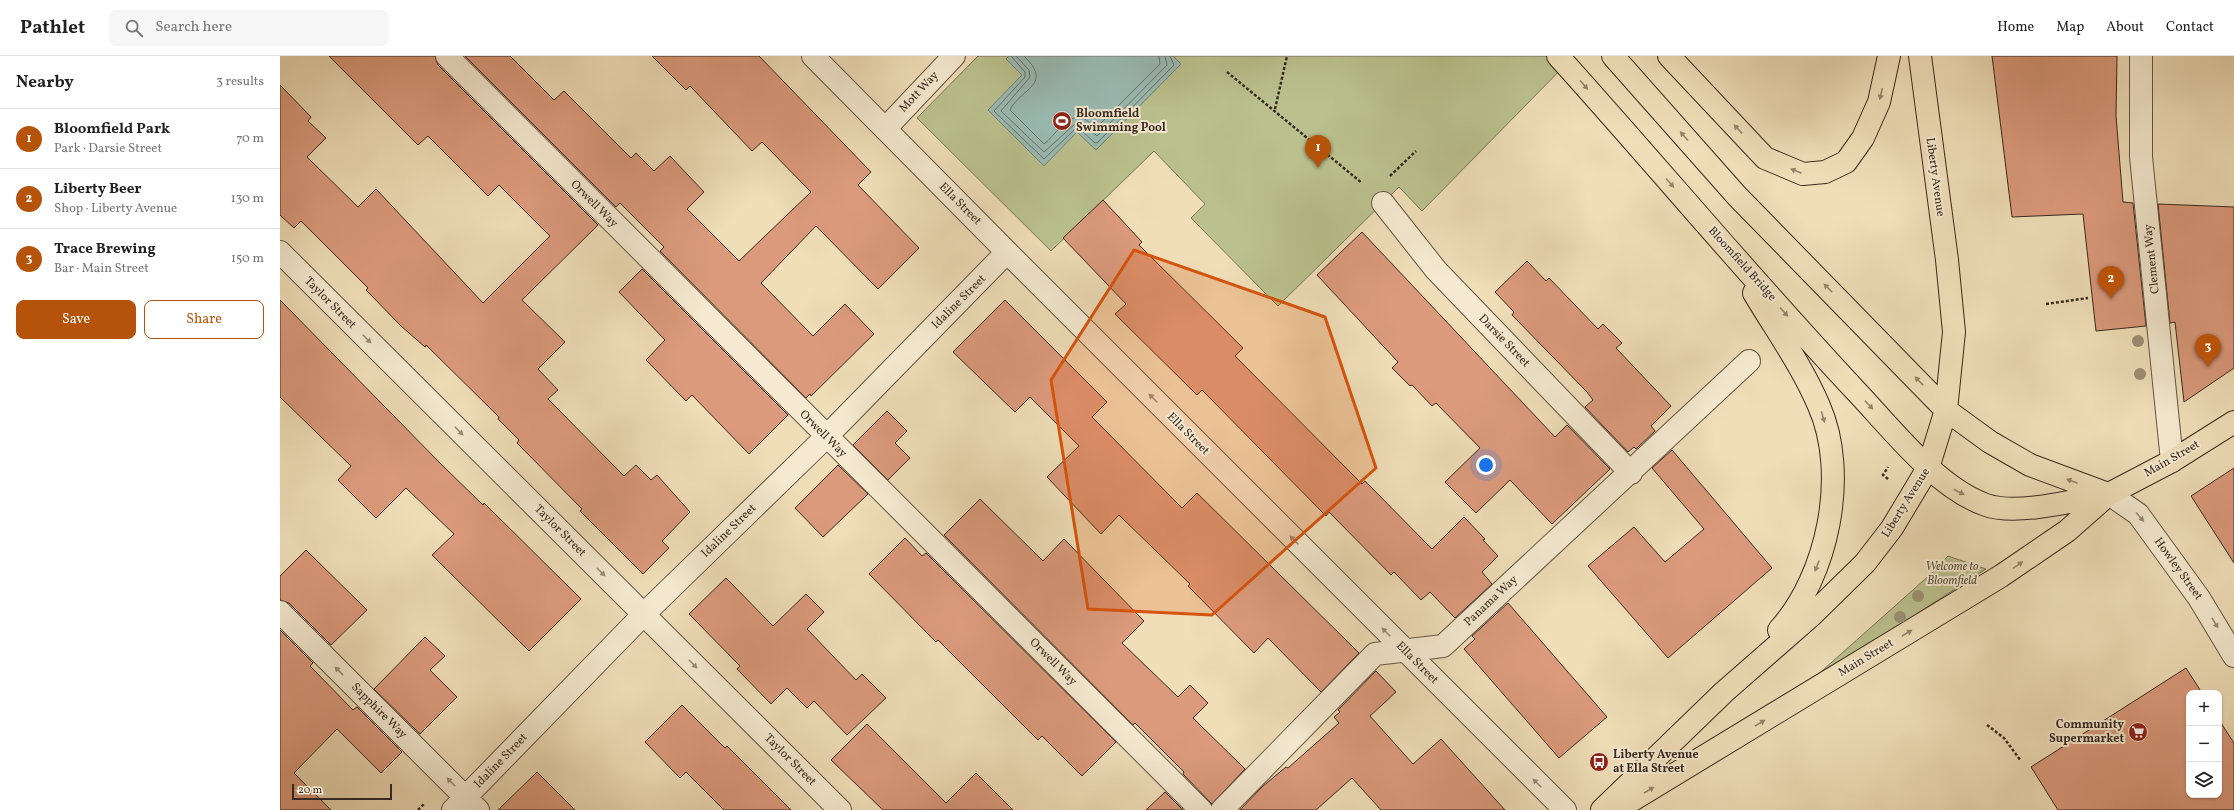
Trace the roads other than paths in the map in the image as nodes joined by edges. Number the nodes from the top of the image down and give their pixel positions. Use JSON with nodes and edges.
{"nodes":[{"id":1,"x":447,"y":56,"type":"edge"},
{"id":2,"x":813,"y":56,"type":"edge"},
{"id":3,"x":954,"y":56,"type":"edge"},
{"id":4,"x":1558,"y":56,"type":"edge"},
{"id":5,"x":1613,"y":56,"type":"edge"},
{"id":6,"x":1669,"y":56,"type":"edge"},
{"id":7,"x":1889,"y":56,"type":"edge"},
{"id":8,"x":1920,"y":56,"type":"edge"},
{"id":9,"x":2141,"y":56,"type":"edge"},
{"id":10,"x":885,"y":129,"type":"junction"},
{"id":11,"x":1378,"y":198,"type":"road end"},
{"id":12,"x":1727,"y":247,"type":"junction"},
{"id":13,"x":280,"y":252,"type":"edge"},
{"id":14,"x":1007,"y":252,"type":"junction"},
{"id":15,"x":1749,"y":361,"type":"dead end"},
{"id":16,"x":1946,"y":410,"type":"junction"},
{"id":17,"x":2234,"y":422,"type":"edge"},
{"id":18,"x":826,"y":437,"type":"junction"},
{"id":19,"x":2172,"y":461,"type":"junction"},
{"id":20,"x":1928,"y":468,"type":"junction"},
{"id":21,"x":1631,"y":473,"type":"junction"},
{"id":22,"x":2109,"y":494,"type":"junction"},
{"id":23,"x":280,"y":612,"type":"edge"},
{"id":24,"x":644,"y":614,"type":"junction"},
{"id":25,"x":1403,"y":650,"type":"junction"},
{"id":26,"x":2234,"y":656,"type":"edge"},
{"id":27,"x":1724,"y":692,"type":"junction"},
{"id":28,"x":466,"y":806,"type":"edge"},
{"id":29,"x":840,"y":810,"type":"edge"},
{"id":30,"x":1201,"y":810,"type":"edge"},
{"id":31,"x":1222,"y":810,"type":"edge"},
{"id":32,"x":1565,"y":810,"type":"edge"},
{"id":33,"x":1602,"y":810,"type":"edge"},
{"id":34,"x":1616,"y":810,"type":"edge"}],
"edges":[{"from":1,"to":18,"type":"street","name":"Orwell Way"},
{"from":2,"to":10,"type":"street","name":"Ella Street"},
{"from":3,"to":10,"type":"street","name":"Mott Way"},
{"from":4,"to":12,"type":"main road","name":"Bloomfield Bridge","one_way":true},
{"from":16,"to":5,"type":"main road","one_way":true},
{"from":7,"to":6,"type":"main road","one_way":true},
{"from":8,"to":16,"type":"main road","name":"Liberty Avenue"},
{"from":9,"to":19,"type":"street","name":"Clement Way"},
{"from":10,"to":14,"type":"street","name":"Ella Street"},
{"from":11,"to":21,"type":"street","name":"Darsie Street"},
{"from":12,"to":20,"type":"main road","name":"Bloomfield Bridge","one_way":true},
{"from":12,"to":27,"type":"main road","one_way":true},
{"from":13,"to":24,"type":"street","name":"Taylor Street","one_way":true},
{"from":14,"to":18,"type":"street","name":"Idaline Street"},
{"from":25,"to":14,"type":"street","name":"Ella Street","one_way":true},
{"from":15,"to":21,"type":"street","name":"Panama Way"},
{"from":16,"to":20,"type":"main road","name":"Liberty Avenue"},
{"from":22,"to":16,"type":"main road","one_way":true},
{"from":17,"to":19,"type":"main road","name":"Main Street"},
{"from":18,"to":24,"type":"street","name":"Idaline Street"},
{"from":18,"to":30,"type":"street","name":"Orwell Way"},
{"from":19,"to":22,"type":"main road","name":"Main Street"},
{"from":20,"to":22,"type":"main road","name":"Main Street","one_way":true},
{"from":20,"to":27,"type":"main road","name":"Liberty Avenue"},
{"from":21,"to":25,"type":"street","name":"Panama Way"},
{"from":22,"to":26,"type":"street","name":"Howley Street","one_way":true},
{"from":34,"to":22,"type":"main road","name":"Main Street","one_way":true},
{"from":28,"to":23,"type":"street","name":"Sapphire Way","one_way":true},
{"from":24,"to":28,"type":"street","name":"Idaline Street"},
{"from":24,"to":29,"type":"street","name":"Taylor Street","one_way":true},
{"from":25,"to":31,"type":"street","name":"Panama Way"},
{"from":32,"to":25,"type":"street","name":"Ella Street","one_way":true},
{"from":27,"to":33,"type":"main road","name":"Liberty Avenue"}]}
